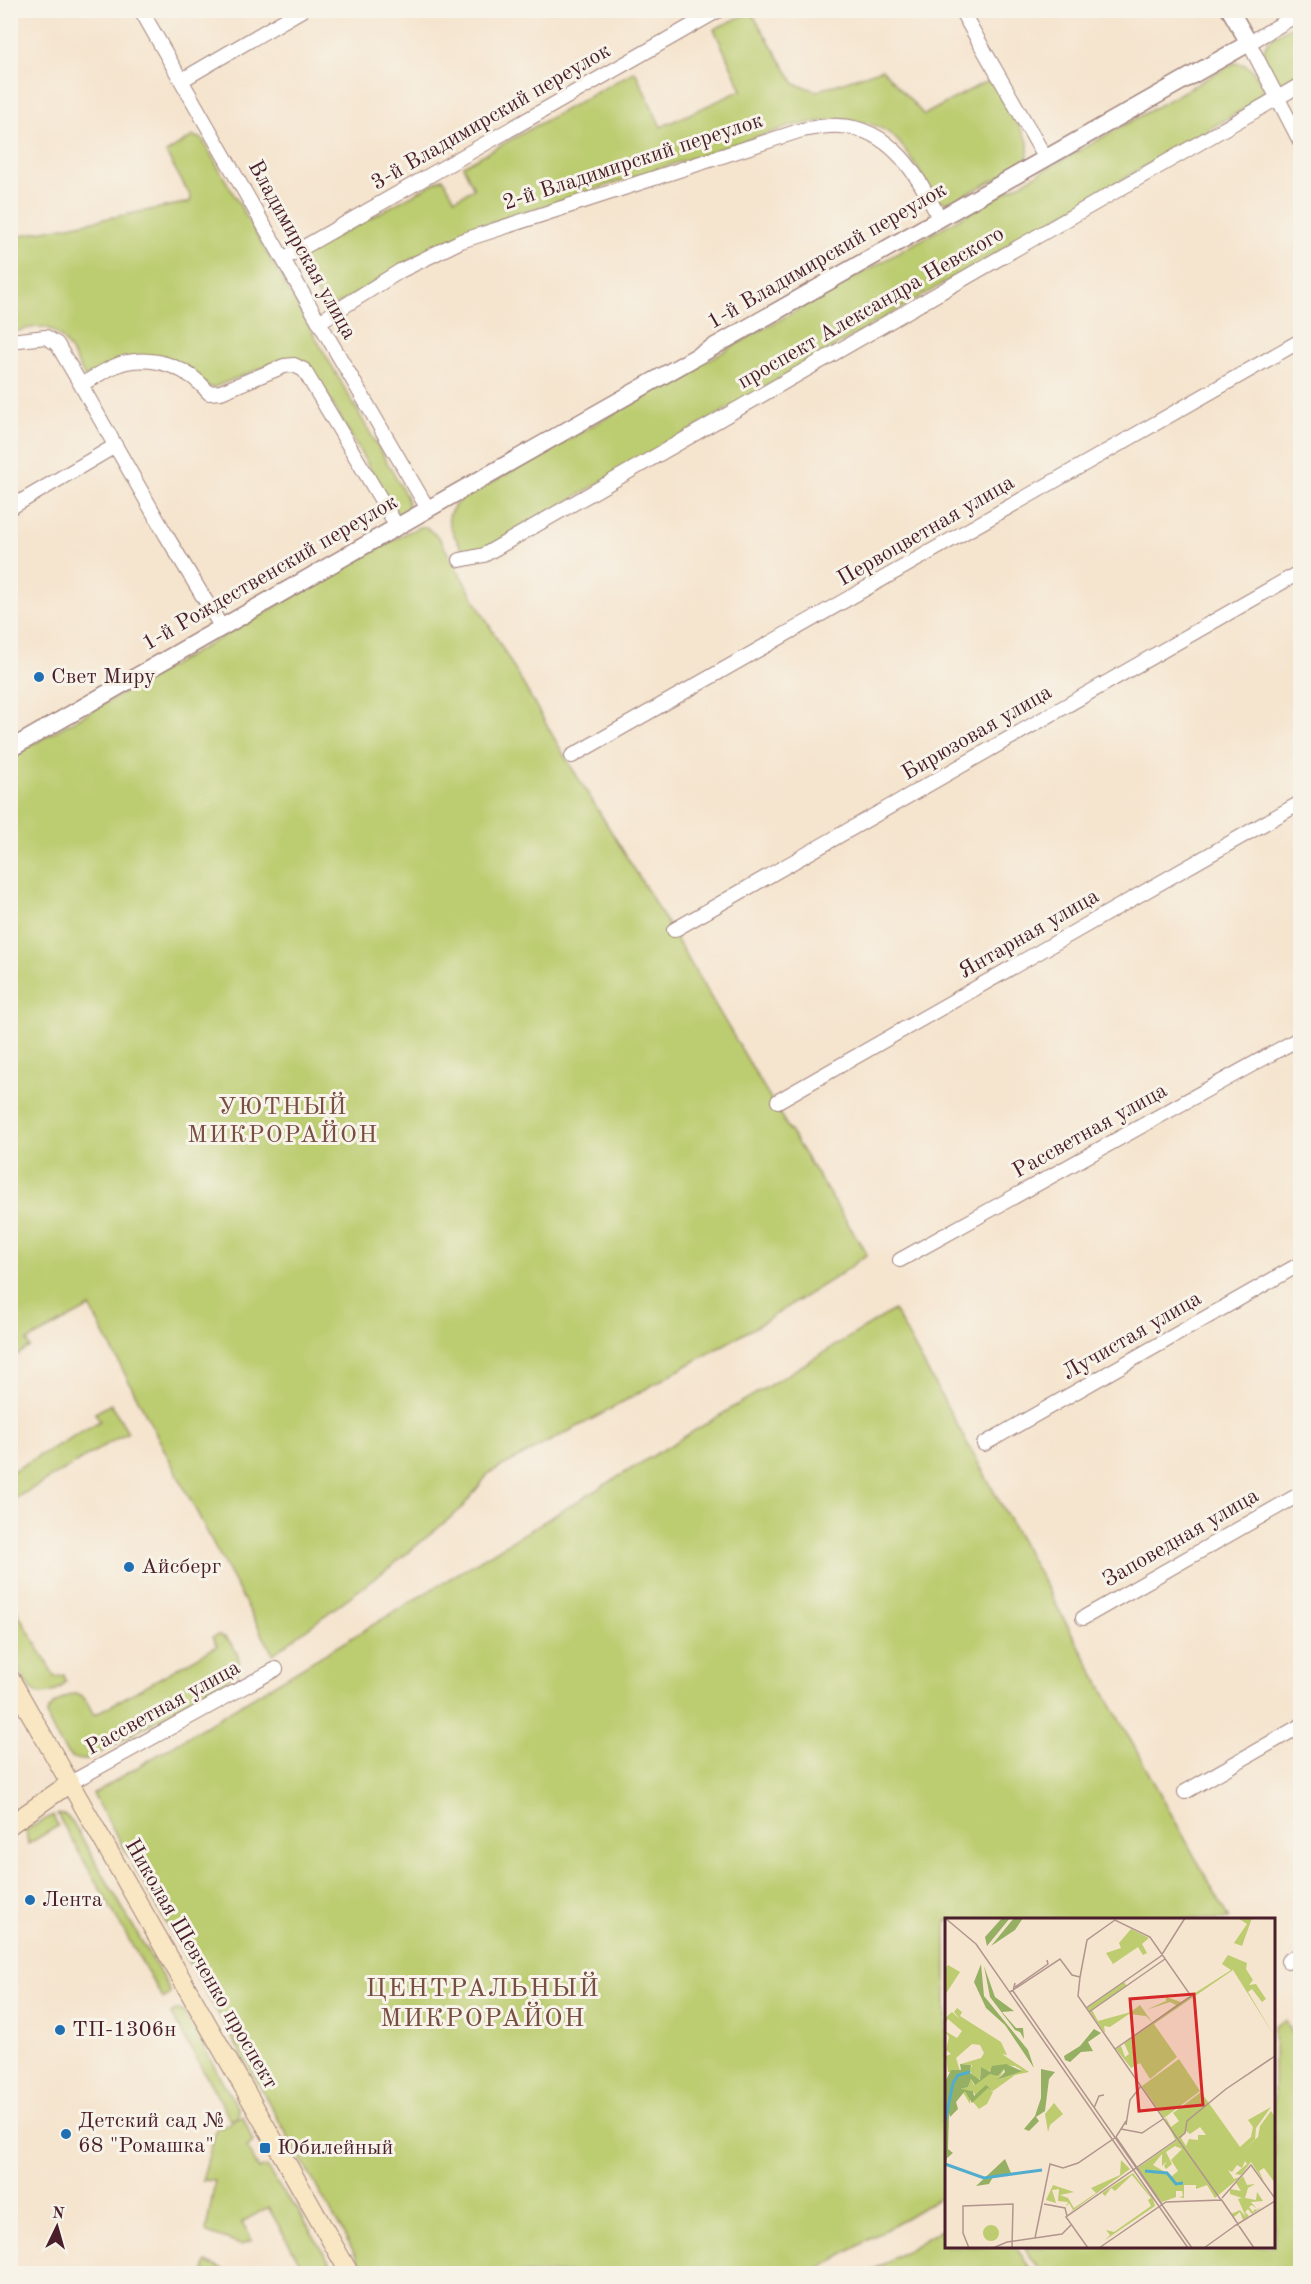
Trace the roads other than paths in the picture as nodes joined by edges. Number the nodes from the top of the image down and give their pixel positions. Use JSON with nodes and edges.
{"nodes":[{"id":1,"x":141,"y":10,"type":"edge"},
{"id":2,"x":302,"y":10,"type":"edge"},
{"id":3,"x":961,"y":10,"type":"edge"},
{"id":4,"x":1230,"y":10,"type":"edge"},
{"id":5,"x":717,"y":11,"type":"edge"},
{"id":6,"x":1300,"y":13,"type":"edge"},
{"id":7,"x":1248,"y":43,"type":"junction"},
{"id":8,"x":182,"y":80,"type":"junction"},
{"id":9,"x":1300,"y":85,"type":"edge"},
{"id":10,"x":1277,"y":98,"type":"junction"},
{"id":11,"x":1300,"y":141,"type":"edge"},
{"id":12,"x":1046,"y":159,"type":"junction"},
{"id":13,"x":939,"y":218,"type":"junction"},
{"id":14,"x":283,"y":259,"type":"junction"},
{"id":15,"x":319,"y":322,"type":"junction"},
{"id":16,"x":10,"y":341,"type":"edge"},
{"id":17,"x":1300,"y":341,"type":"edge"},
{"id":18,"x":81,"y":385,"type":"junction"},
{"id":19,"x":115,"y":446,"type":"junction"},
{"id":20,"x":10,"y":508,"type":"edge"},
{"id":21,"x":428,"y":509,"type":"junction"},
{"id":22,"x":398,"y":528,"type":"junction"},
{"id":23,"x":460,"y":560,"type":"dead end"},
{"id":24,"x":1300,"y":572,"type":"edge"},
{"id":25,"x":222,"y":628,"type":"junction"},
{"id":26,"x":10,"y":749,"type":"edge"},
{"id":27,"x":572,"y":756,"type":"dead end"},
{"id":28,"x":1300,"y":803,"type":"edge"},
{"id":29,"x":674,"y":930,"type":"dead end"},
{"id":30,"x":1300,"y":1038,"type":"edge"},
{"id":31,"x":777,"y":1101,"type":"dead end"},
{"id":32,"x":900,"y":1260,"type":"dead end"},
{"id":33,"x":1300,"y":1264,"type":"edge"},
{"id":34,"x":984,"y":1444,"type":"dead end"},
{"id":35,"x":1300,"y":1494,"type":"edge"},
{"id":36,"x":1083,"y":1618,"type":"dead end"},
{"id":37,"x":276,"y":1669,"type":"dead end"},
{"id":38,"x":10,"y":1678,"type":"edge"},
{"id":39,"x":1300,"y":1726,"type":"edge"},
{"id":40,"x":70,"y":1783,"type":"junction"},
{"id":41,"x":1185,"y":1792,"type":"dead end"},
{"id":42,"x":10,"y":1826,"type":"edge"},
{"id":43,"x":350,"y":2274,"type":"edge"}],
"edges":[{"from":1,"to":8,"type":"street","name":"Владимирская улица"},
{"from":2,"to":8,"type":"street"},
{"from":3,"to":12,"type":"street"},
{"from":4,"to":7,"type":"street"},
{"from":5,"to":14,"type":"street","name":"3-й Владимирский переулок"},
{"from":6,"to":7,"type":"street"},
{"from":7,"to":10,"type":"street"},
{"from":7,"to":12,"type":"street","name":"1-й Владимирский переулок"},
{"from":8,"to":14,"type":"street","name":"Владимирская улица"},
{"from":9,"to":10,"type":"street","name":"проспект Александра Невского"},
{"from":10,"to":11,"type":"street"},
{"from":10,"to":23,"type":"street","name":"проспект Александра Невского"},
{"from":12,"to":13,"type":"street","name":"1-й Владимирский переулок"},
{"from":13,"to":15,"type":"street","name":"2-й Владимирский переулок"},
{"from":13,"to":21,"type":"street","name":"1-й Владимирский переулок"},
{"from":14,"to":15,"type":"street","name":"Владимирская улица"},
{"from":15,"to":21,"type":"street","name":"Владимирская улица"},
{"from":16,"to":18,"type":"street"},
{"from":17,"to":27,"type":"street","name":"Первоцветная улица"},
{"from":18,"to":19,"type":"street"},
{"from":18,"to":22,"type":"street"},
{"from":19,"to":20,"type":"street"},
{"from":19,"to":25,"type":"street"},
{"from":21,"to":22,"type":"street","name":"1-й Рождественский переулок"},
{"from":22,"to":25,"type":"street","name":"1-й Рождественский переулок"},
{"from":24,"to":29,"type":"street","name":"Бирюзовая улица"},
{"from":25,"to":26,"type":"street","name":"1-й Рождественский переулок"},
{"from":28,"to":31,"type":"street","name":"Янтарная улица"},
{"from":30,"to":32,"type":"street","name":"Рассветная улица"},
{"from":33,"to":34,"type":"street","name":"Лучистая улица"},
{"from":35,"to":36,"type":"street","name":"Заповедная улица"},
{"from":37,"to":40,"type":"street","name":"Рассветная улица"},
{"from":38,"to":40,"type":"main road","name":"Николая Шевченко проспект"},
{"from":39,"to":41,"type":"street"},
{"from":40,"to":42,"type":"main road"},
{"from":40,"to":43,"type":"main road","name":"Николая Шевченко проспект"}]}
